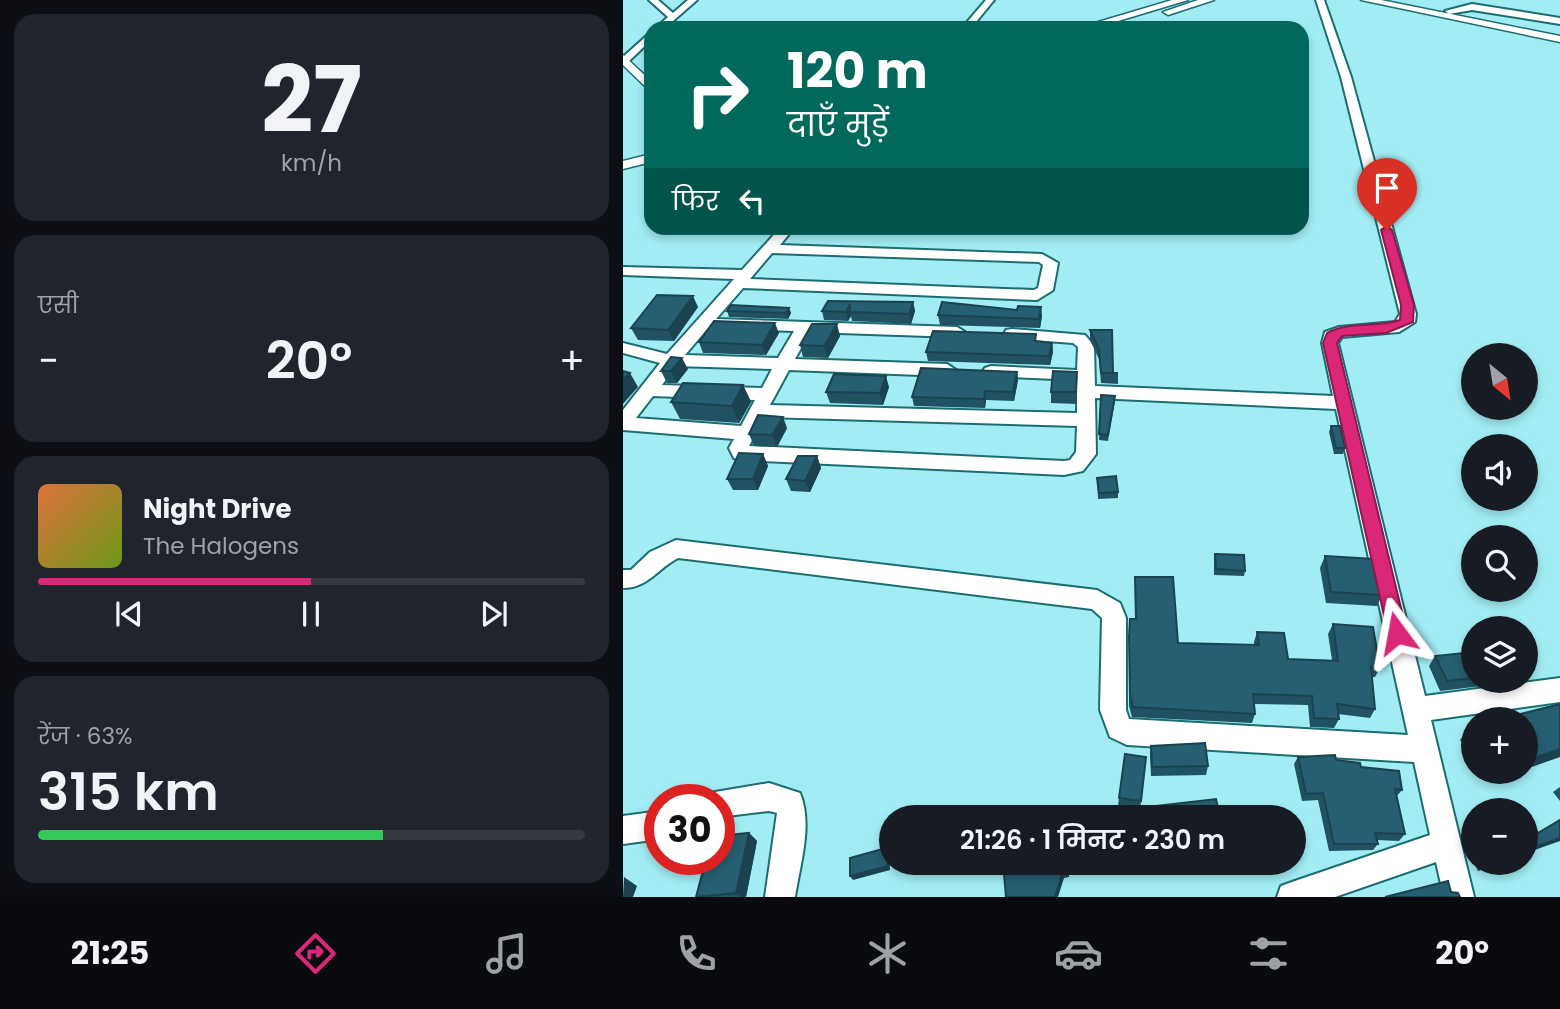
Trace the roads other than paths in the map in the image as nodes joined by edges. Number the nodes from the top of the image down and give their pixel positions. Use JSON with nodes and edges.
{"nodes":[{"id":1,"x":653,"y":0,"type":"edge"},
{"id":2,"x":693,"y":0,"type":"edge"},
{"id":3,"x":990,"y":0,"type":"edge"},
{"id":4,"x":1183,"y":0,"type":"edge"},
{"id":5,"x":1209,"y":0,"type":"edge"},
{"id":6,"x":1320,"y":0,"type":"edge"},
{"id":7,"x":1366,"y":0,"type":"edge"},
{"id":8,"x":1395,"y":0,"type":"edge"},
{"id":9,"x":1449,"y":11,"type":"junction"},
{"id":10,"x":673,"y":17,"type":"junction"},
{"id":11,"x":668,"y":21,"type":"edge"},
{"id":12,"x":972,"y":21,"type":"edge"},
{"id":13,"x":1108,"y":21,"type":"edge"},
{"id":14,"x":1135,"y":21,"type":"edge"},
{"id":15,"x":1560,"y":21,"type":"edge"},
{"id":16,"x":1560,"y":33,"type":"edge"},
{"id":17,"x":1560,"y":39,"type":"edge"},
{"id":18,"x":644,"y":41,"type":"edge"},
{"id":19,"x":624,"y":59,"type":"edge"},
{"id":20,"x":644,"y":80,"type":"edge"},
{"id":21,"x":644,"y":147,"type":"edge"},
{"id":22,"x":623,"y":153,"type":"edge"},
{"id":23,"x":644,"y":160,"type":"edge"},
{"id":24,"x":623,"y":166,"type":"edge"},
{"id":25,"x":780,"y":235,"type":"edge"},
{"id":26,"x":768,"y":248,"type":"junction"},
{"id":27,"x":623,"y":271,"type":"edge"},
{"id":28,"x":741,"y":279,"type":"junction"},
{"id":29,"x":703,"y":323,"type":"junction"},
{"id":30,"x":804,"y":327,"type":"junction"},
{"id":31,"x":969,"y":333,"type":"edge"},
{"id":32,"x":996,"y":334,"type":"edge"},
{"id":33,"x":623,"y":348,"type":"edge"},
{"id":34,"x":671,"y":360,"type":"junction"},
{"id":35,"x":783,"y":365,"type":"junction"},
{"id":36,"x":1088,"y":383,"type":"junction"},
{"id":37,"x":648,"y":390,"type":"junction"},
{"id":38,"x":762,"y":403,"type":"junction"},
{"id":39,"x":1345,"y":403,"type":"junction"},
{"id":40,"x":630,"y":404,"type":"edge"},
{"id":41,"x":1087,"y":419,"type":"junction"},
{"id":42,"x":623,"y":424,"type":"edge"},
{"id":43,"x":746,"y":433,"type":"junction"},
{"id":44,"x":623,"y":579,"type":"edge"},
{"id":45,"x":1560,"y":690,"type":"edge"},
{"id":46,"x":1415,"y":709,"type":"junction"},
{"id":47,"x":1424,"y":749,"type":"junction"},
{"id":48,"x":735,"y":801,"type":"edge"},
{"id":49,"x":644,"y":827,"type":"edge"},
{"id":50,"x":623,"y":830,"type":"edge"},
{"id":51,"x":1446,"y":844,"type":"junction"},
{"id":52,"x":780,"y":897,"type":"edge"},
{"id":53,"x":1292,"y":897,"type":"edge"},
{"id":54,"x":1459,"y":897,"type":"edge"}],
"edges":[{"from":1,"to":10,"type":"street"},
{"from":2,"to":10,"type":"street"},
{"from":3,"to":12,"type":"street"},
{"from":4,"to":13,"type":"street"},
{"from":5,"to":14,"type":"street"},
{"from":6,"to":39,"type":"street"},
{"from":7,"to":17,"type":"street"},
{"from":8,"to":9,"type":"street"},
{"from":9,"to":15,"type":"street"},
{"from":9,"to":16,"type":"street"},
{"from":10,"to":11,"type":"street"},
{"from":18,"to":19,"type":"street"},
{"from":19,"to":20,"type":"street"},
{"from":21,"to":22,"type":"street"},
{"from":23,"to":24,"type":"street"},
{"from":25,"to":26,"type":"street"},
{"from":26,"to":28,"type":"street"},
{"from":26,"to":28,"type":"street"},
{"from":27,"to":28,"type":"street"},
{"from":28,"to":29,"type":"street"},
{"from":29,"to":30,"type":"street"},
{"from":29,"to":34,"type":"street"},
{"from":30,"to":31,"type":"street"},
{"from":30,"to":35,"type":"street"},
{"from":32,"to":36,"type":"street"},
{"from":33,"to":34,"type":"street"},
{"from":34,"to":35,"type":"street"},
{"from":34,"to":37,"type":"street"},
{"from":35,"to":36,"type":"street"},
{"from":35,"to":38,"type":"street"},
{"from":36,"to":39,"type":"street"},
{"from":36,"to":41,"type":"street"},
{"from":37,"to":38,"type":"street"},
{"from":37,"to":40,"type":"street"},
{"from":38,"to":41,"type":"street"},
{"from":38,"to":43,"type":"street"},
{"from":39,"to":46,"type":"street"},
{"from":40,"to":42,"type":"street"},
{"from":41,"to":43,"type":"street"},
{"from":42,"to":43,"type":"street"},
{"from":44,"to":47,"type":"street"},
{"from":45,"to":46,"type":"street"},
{"from":46,"to":47,"type":"street"},
{"from":47,"to":51,"type":"street"},
{"from":48,"to":52,"type":"street"},
{"from":49,"to":50,"type":"street"},
{"from":51,"to":53,"type":"street"},
{"from":51,"to":54,"type":"street"}]}
